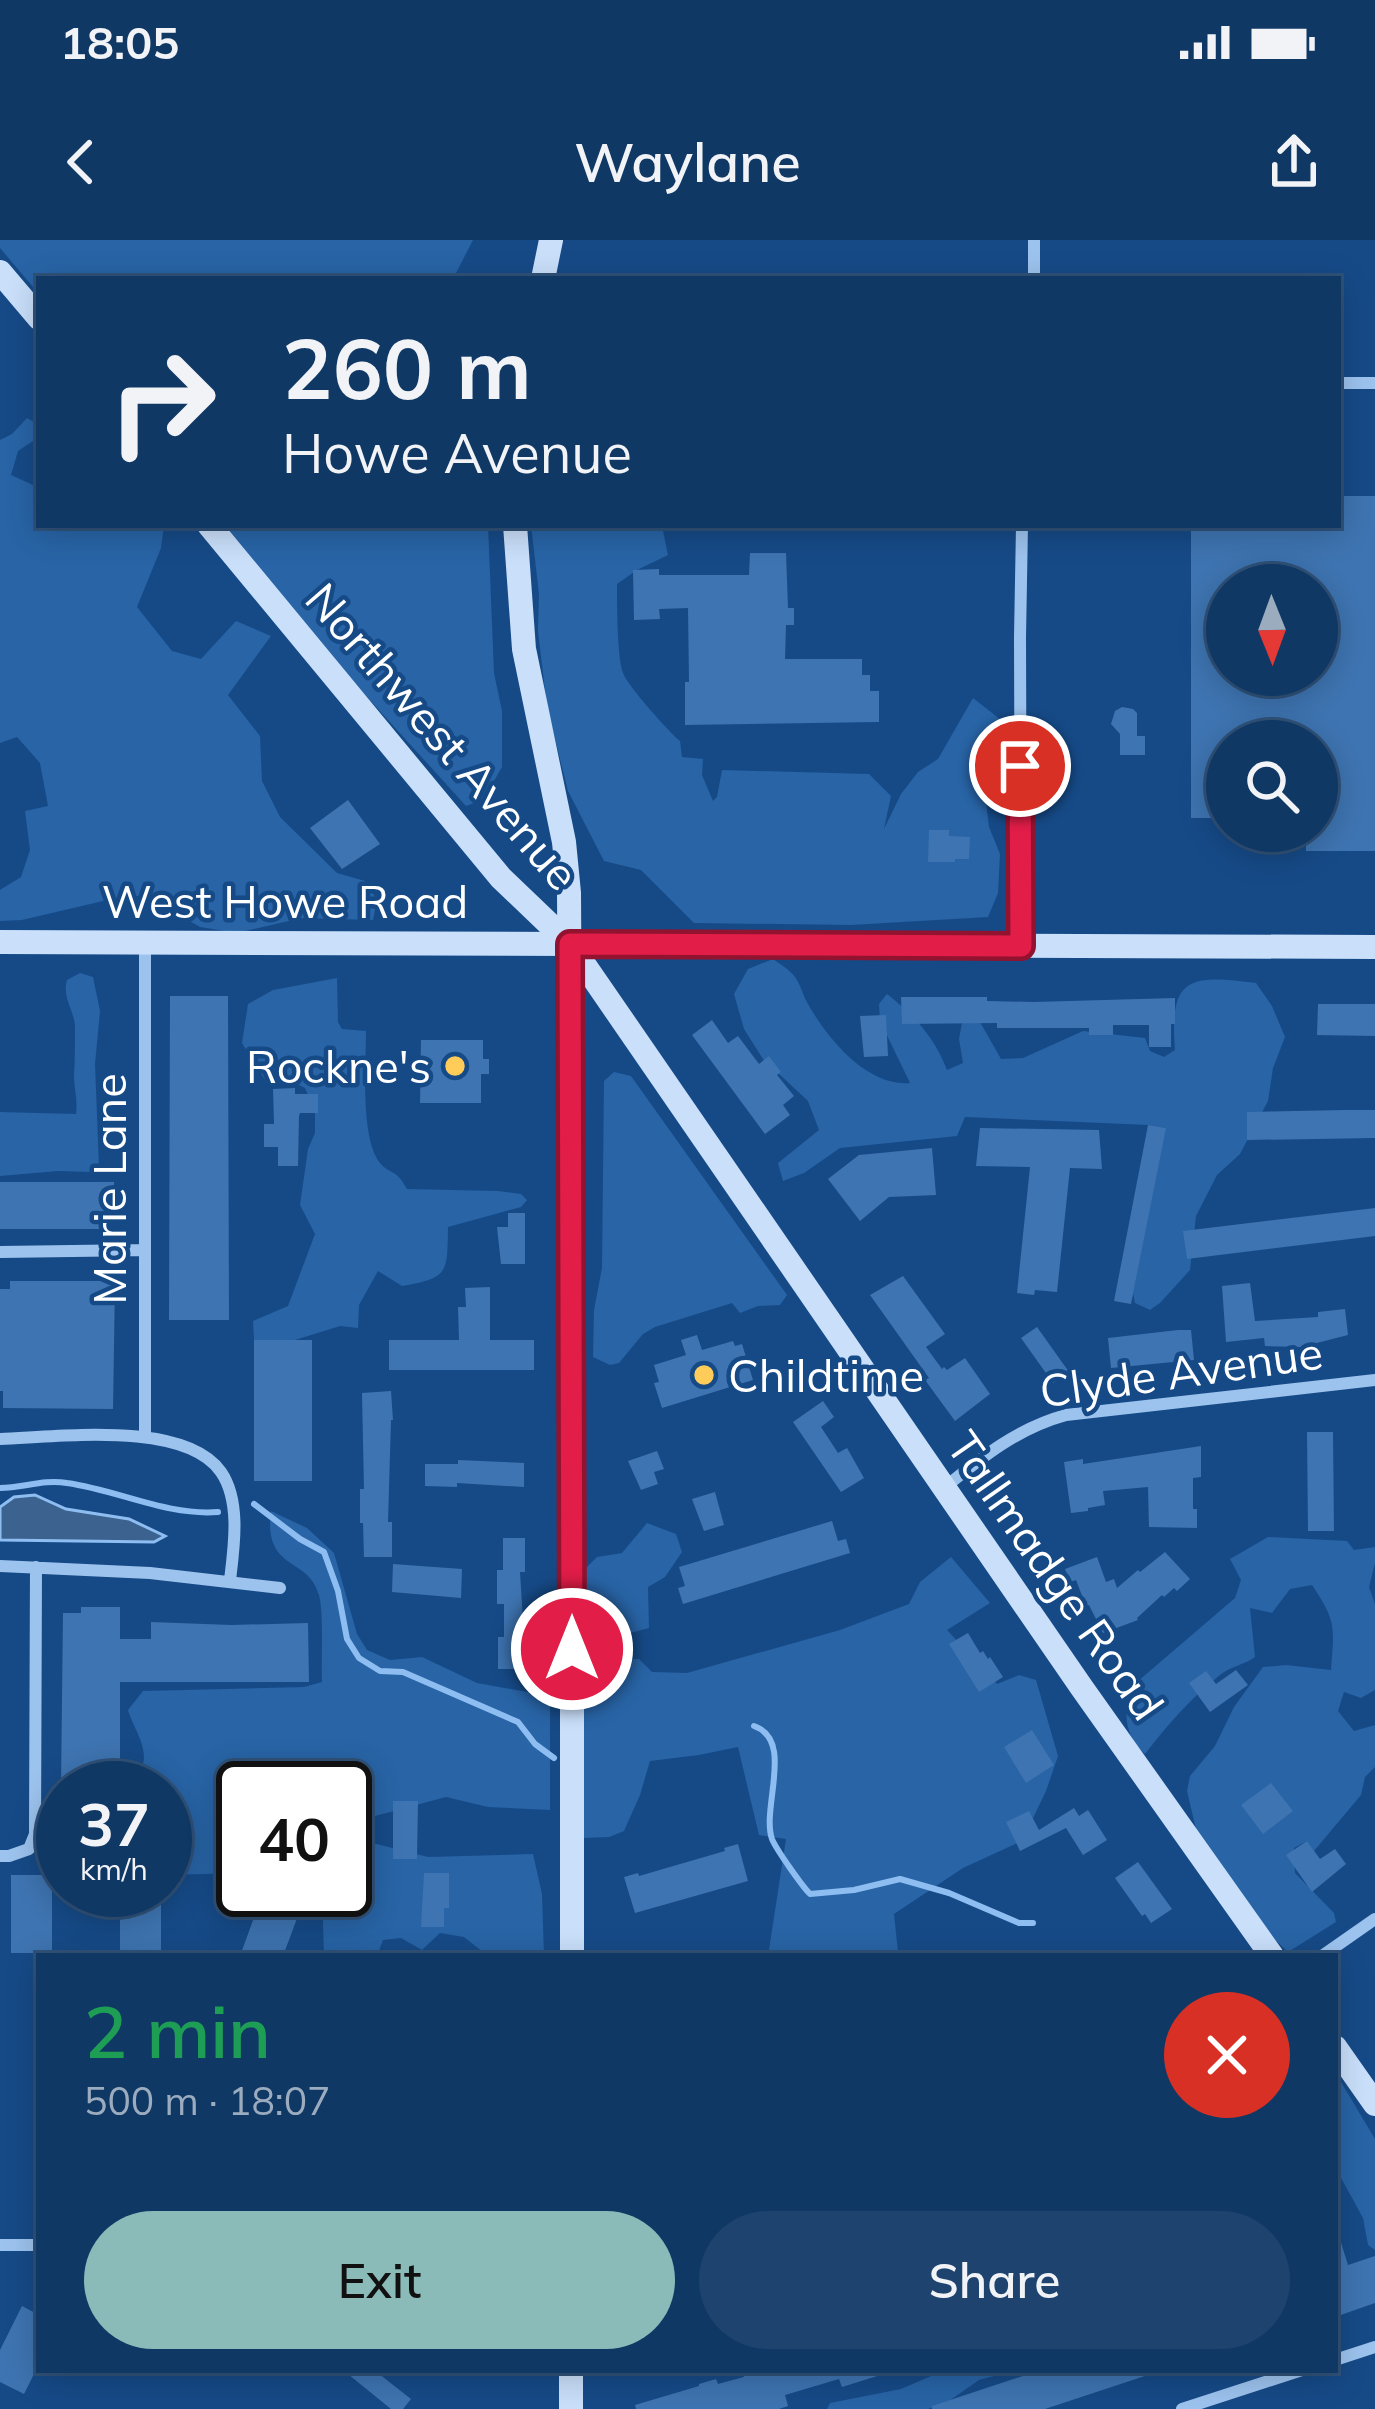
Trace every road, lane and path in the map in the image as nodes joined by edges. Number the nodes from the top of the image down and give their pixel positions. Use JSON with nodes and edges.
{"nodes":[{"id":1,"x":551,"y":240,"type":"edge"},
{"id":2,"x":1034,"y":240,"type":"edge"},
{"id":3,"x":0,"y":272,"type":"edge"},
{"id":4,"x":544,"y":276,"type":"edge"},
{"id":5,"x":1034,"y":276,"type":"edge"},
{"id":6,"x":36,"y":314,"type":"edge"},
{"id":7,"x":1341,"y":383,"type":"edge"},
{"id":8,"x":1375,"y":383,"type":"edge"},
{"id":9,"x":211,"y":528,"type":"edge"},
{"id":10,"x":515,"y":528,"type":"edge"},
{"id":11,"x":1022,"y":528,"type":"edge"},
{"id":12,"x":0,"y":942,"type":"edge"},
{"id":13,"x":145,"y":942,"type":"junction"},
{"id":14,"x":570,"y":944,"type":"junction"},
{"id":15,"x":1021,"y":946,"type":"junction"},
{"id":16,"x":1375,"y":947,"type":"edge"},
{"id":17,"x":145,"y":1250,"type":"junction"},
{"id":18,"x":0,"y":1252,"type":"edge"},
{"id":19,"x":1375,"y":1380,"type":"edge"},
{"id":20,"x":145,"y":1436,"type":"junction"},
{"id":21,"x":0,"y":1439,"type":"edge"},
{"id":22,"x":944,"y":1489,"type":"junction"},
{"id":23,"x":0,"y":1566,"type":"edge"},
{"id":24,"x":36,"y":1567,"type":"junction"},
{"id":25,"x":230,"y":1580,"type":"junction"},
{"id":26,"x":280,"y":1588,"type":"dead end"},
{"id":27,"x":0,"y":1856,"type":"edge"},
{"id":28,"x":1375,"y":1918,"type":"edge"},
{"id":29,"x":572,"y":1953,"type":"edge"},
{"id":30,"x":1270,"y":1953,"type":"edge"},
{"id":31,"x":1326,"y":1953,"type":"edge"},
{"id":32,"x":1338,"y":2051,"type":"edge"},
{"id":33,"x":1375,"y":2104,"type":"edge"},
{"id":34,"x":0,"y":2245,"type":"edge"},
{"id":35,"x":36,"y":2245,"type":"edge"},
{"id":36,"x":1375,"y":2347,"type":"edge"},
{"id":37,"x":1338,"y":2359,"type":"edge"},
{"id":38,"x":576,"y":2373,"type":"edge"},
{"id":39,"x":1293,"y":2373,"type":"edge"},
{"id":40,"x":1189,"y":2408,"type":"edge"},
{"id":41,"x":571,"y":2409,"type":"edge"}],
"edges":[{"from":1,"to":4,"type":"street"},
{"from":2,"to":5,"type":"street"},
{"from":3,"to":6,"type":"street"},
{"from":7,"to":8,"type":"street"},
{"from":9,"to":14,"type":"street","name":"Northwest Avenue"},
{"from":10,"to":14,"type":"street"},
{"from":11,"to":15,"type":"street"},
{"from":12,"to":13,"type":"street","name":"West Howe Road"},
{"from":13,"to":14,"type":"street","name":"West Howe Road"},
{"from":13,"to":17,"type":"street","name":"Marie Lane"},
{"from":14,"to":15,"type":"street","name":"West Howe Road"},
{"from":14,"to":22,"type":"street","name":"Tallmadge Road"},
{"from":14,"to":29,"type":"street"},
{"from":15,"to":16,"type":"street","name":"West Howe Road"},
{"from":17,"to":18,"type":"street"},
{"from":17,"to":20,"type":"street","name":"Marie Lane"},
{"from":19,"to":22,"type":"street","name":"Clyde Avenue"},
{"from":20,"to":21,"type":"street"},
{"from":20,"to":25,"type":"street"},
{"from":22,"to":30,"type":"street","name":"Tallmadge Road"},
{"from":23,"to":24,"type":"street"},
{"from":24,"to":25,"type":"street"},
{"from":24,"to":27,"type":"street"},
{"from":25,"to":26,"type":"street"},
{"from":28,"to":31,"type":"street"},
{"from":32,"to":33,"type":"street"},
{"from":34,"to":35,"type":"street"},
{"from":36,"to":37,"type":"street"},
{"from":38,"to":41,"type":"street"},
{"from":39,"to":40,"type":"street"}]}
